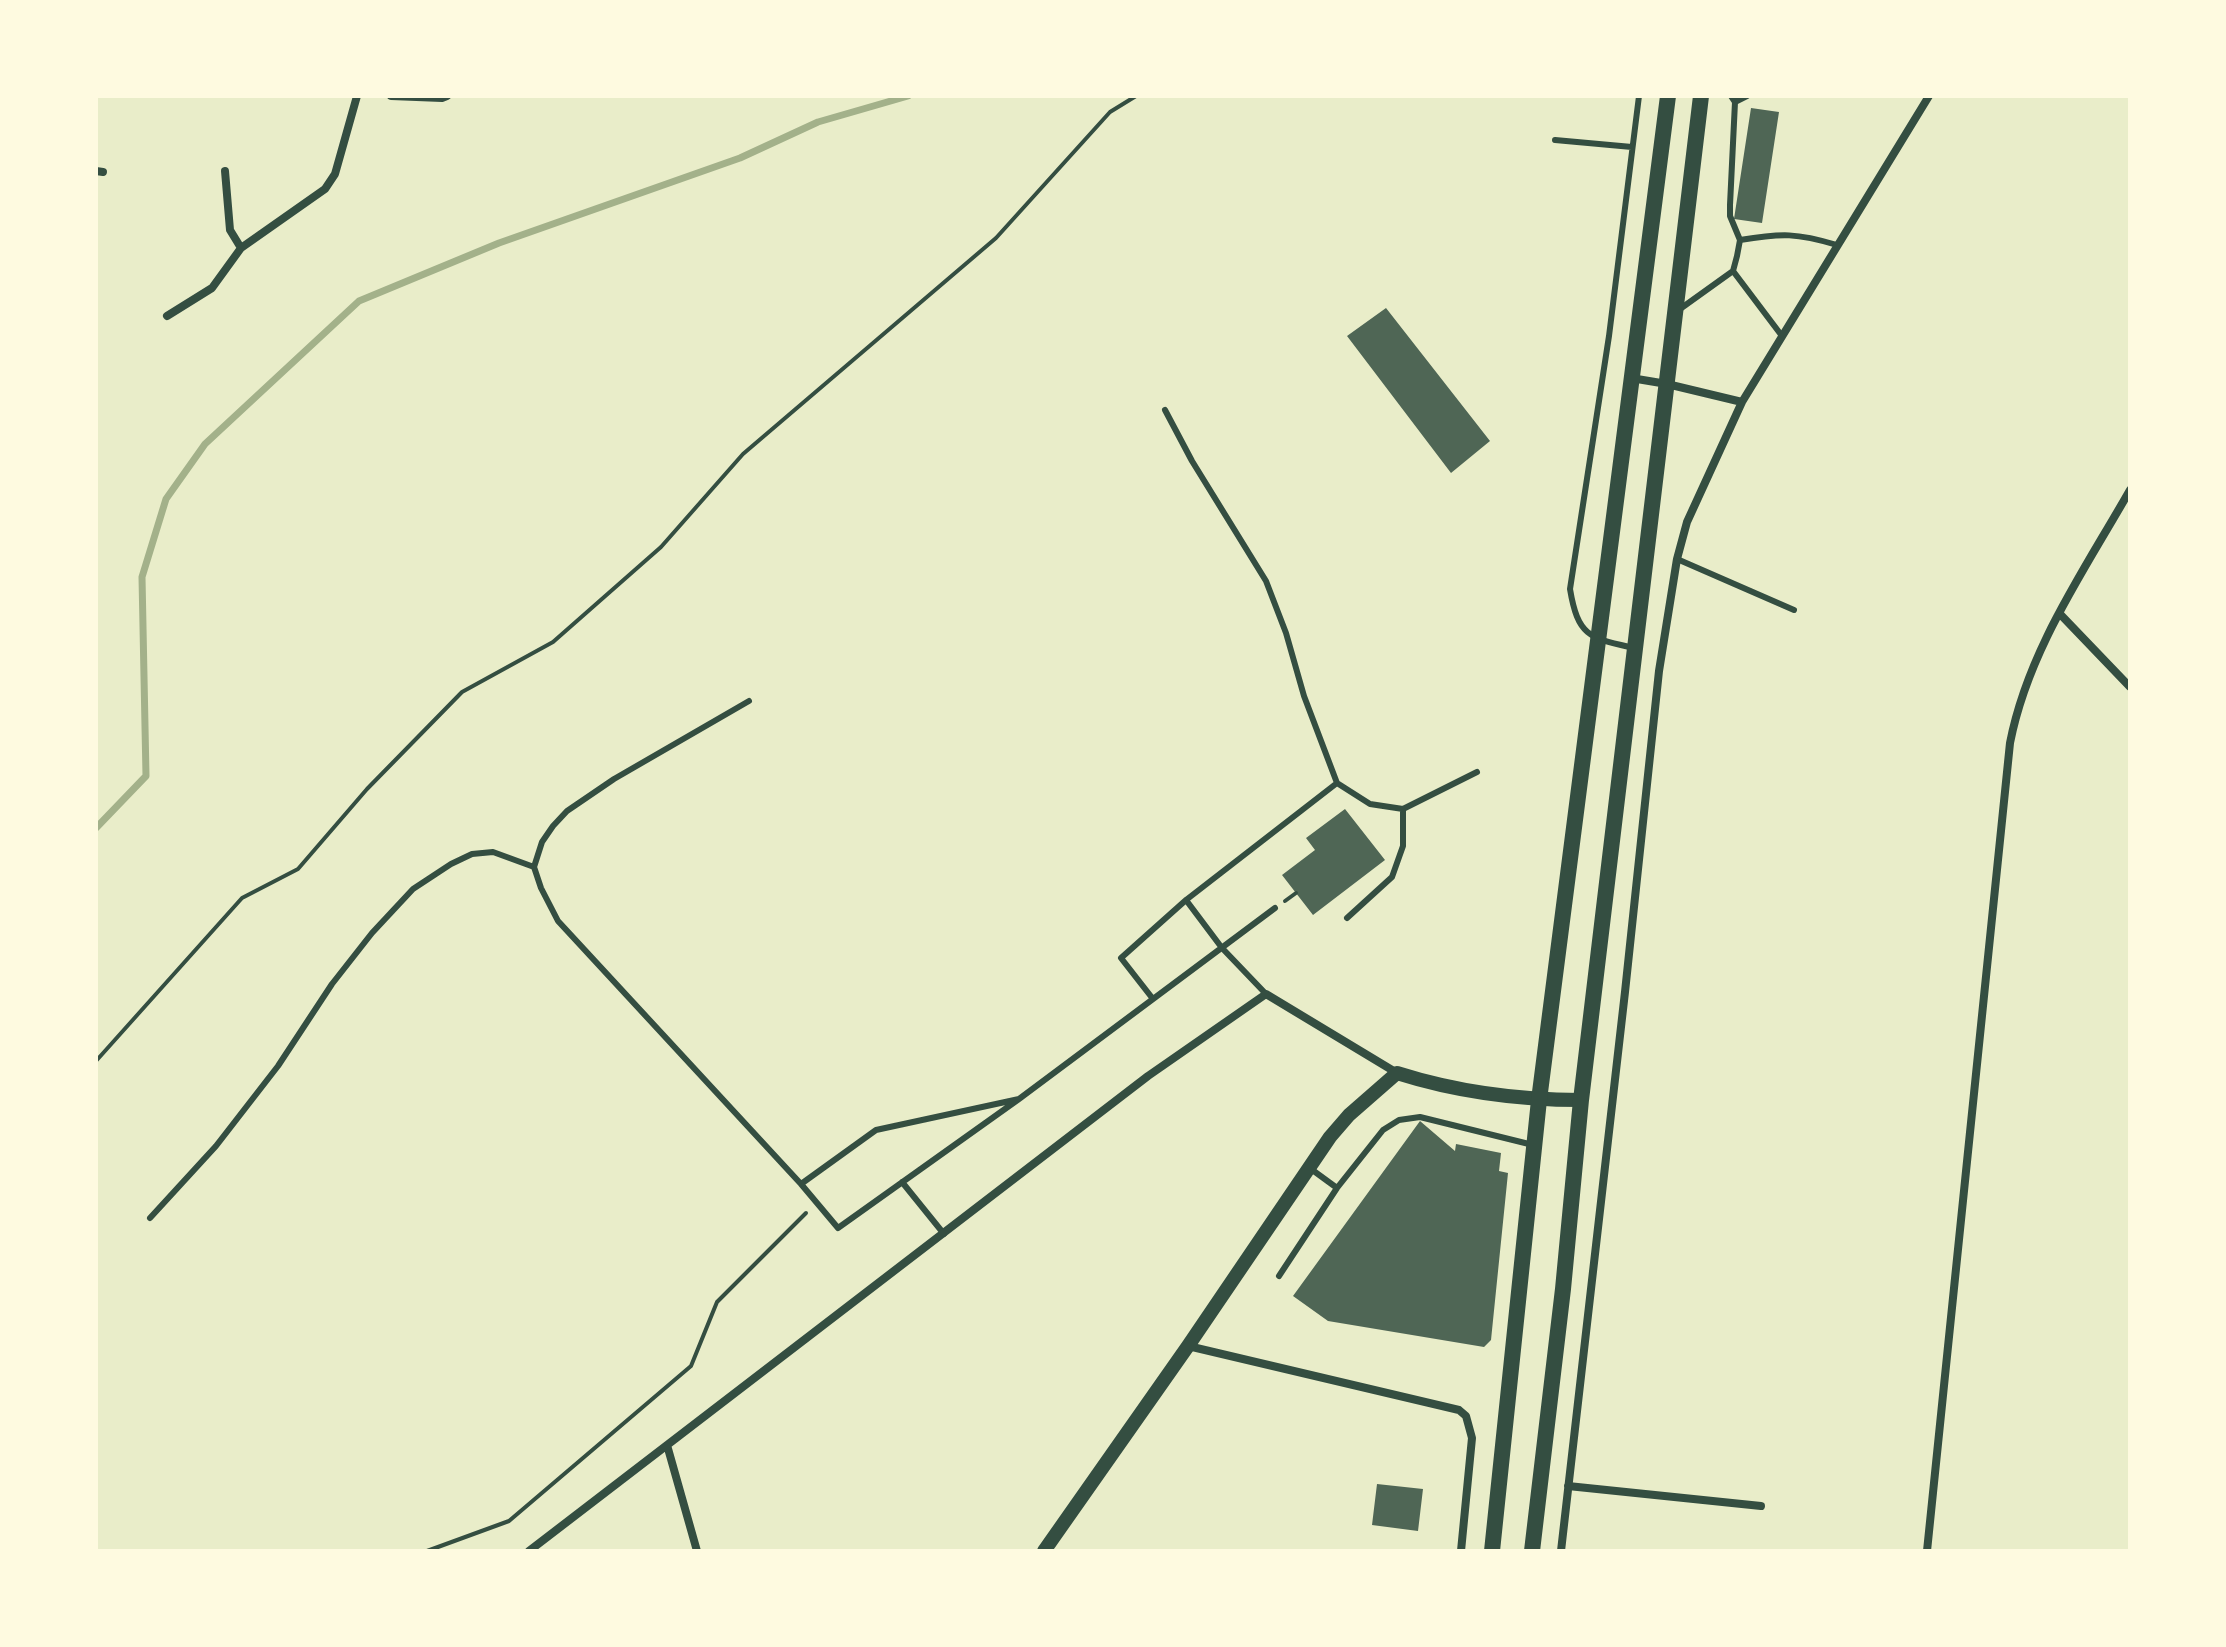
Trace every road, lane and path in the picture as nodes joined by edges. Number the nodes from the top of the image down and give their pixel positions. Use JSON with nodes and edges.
{"nodes":[{"id":1,"x":357,"y":96,"type":"edge"},
{"id":2,"x":391,"y":96,"type":"edge"},
{"id":3,"x":447,"y":96,"type":"edge"},
{"id":4,"x":1136,"y":96,"type":"edge"},
{"id":5,"x":1639,"y":96,"type":"edge"},
{"id":6,"x":1668,"y":96,"type":"edge"},
{"id":7,"x":1701,"y":96,"type":"edge"},
{"id":8,"x":1747,"y":96,"type":"edge"},
{"id":9,"x":1929,"y":96,"type":"edge"},
{"id":10,"x":1733,"y":99,"type":"edge"},
{"id":11,"x":1555,"y":140,"type":"dead end"},
{"id":12,"x":1632,"y":147,"type":"junction"},
{"id":13,"x":225,"y":171,"type":"dead end"},
{"id":14,"x":1740,"y":240,"type":"junction"},
{"id":15,"x":1837,"y":245,"type":"junction"},
{"id":16,"x":241,"y":248,"type":"junction"},
{"id":17,"x":1733,"y":271,"type":"junction"},
{"id":18,"x":1677,"y":312,"type":"junction"},
{"id":19,"x":167,"y":316,"type":"dead end"},
{"id":20,"x":1782,"y":336,"type":"junction"},
{"id":21,"x":1631,"y":378,"type":"junction"},
{"id":22,"x":1667,"y":384,"type":"junction"},
{"id":23,"x":1742,"y":402,"type":"junction"},
{"id":24,"x":1165,"y":410,"type":"dead end"},
{"id":25,"x":2130,"y":490,"type":"edge"},
{"id":26,"x":1677,"y":559,"type":"junction"},
{"id":27,"x":1794,"y":610,"type":"dead end"},
{"id":28,"x":2060,"y":614,"type":"junction"},
{"id":29,"x":1597,"y":639,"type":"junction"},
{"id":30,"x":1635,"y":648,"type":"junction"},
{"id":31,"x":2130,"y":687,"type":"edge"},
{"id":32,"x":749,"y":701,"type":"dead end"},
{"id":33,"x":1477,"y":772,"type":"dead end"},
{"id":34,"x":1337,"y":783,"type":"junction"},
{"id":35,"x":1403,"y":809,"type":"junction"},
{"id":36,"x":534,"y":867,"type":"junction"},
{"id":37,"x":1186,"y":900,"type":"junction"},
{"id":38,"x":1275,"y":908,"type":"dead end"},
{"id":39,"x":1347,"y":918,"type":"dead end"},
{"id":40,"x":1222,"y":948,"type":"junction"},
{"id":41,"x":1266,"y":994,"type":"junction"},
{"id":42,"x":1153,"y":999,"type":"junction"},
{"id":43,"x":96,"y":1061,"type":"edge"},
{"id":44,"x":1397,"y":1073,"type":"junction"},
{"id":45,"x":1019,"y":1099,"type":"junction"},
{"id":46,"x":1539,"y":1100,"type":"junction"},
{"id":47,"x":1581,"y":1100,"type":"junction"},
{"id":48,"x":1534,"y":1145,"type":"junction"},
{"id":49,"x":1309,"y":1168,"type":"junction"},
{"id":50,"x":902,"y":1182,"type":"junction"},
{"id":51,"x":801,"y":1184,"type":"junction"},
{"id":52,"x":1337,"y":1188,"type":"junction"},
{"id":53,"x":817,"y":1203,"type":"junction"},
{"id":54,"x":150,"y":1218,"type":"dead end"},
{"id":55,"x":944,"y":1234,"type":"junction"},
{"id":56,"x":1279,"y":1276,"type":"dead end"},
{"id":57,"x":1188,"y":1346,"type":"junction"},
{"id":58,"x":667,"y":1445,"type":"junction"},
{"id":59,"x":1568,"y":1486,"type":"junction"},
{"id":60,"x":1761,"y":1506,"type":"dead end"},
{"id":61,"x":427,"y":1551,"type":"edge"},
{"id":62,"x":529,"y":1551,"type":"edge"},
{"id":63,"x":697,"y":1551,"type":"edge"},
{"id":64,"x":1044,"y":1551,"type":"edge"},
{"id":65,"x":1461,"y":1551,"type":"edge"},
{"id":66,"x":1492,"y":1551,"type":"edge"},
{"id":67,"x":1532,"y":1551,"type":"edge"},
{"id":68,"x":1561,"y":1551,"type":"edge"},
{"id":69,"x":1927,"y":1551,"type":"edge"}],
"edges":[{"from":1,"to":16,"type":"street"},
{"from":2,"to":3,"type":"street"},
{"from":4,"to":43,"type":"path"},
{"from":5,"to":12,"type":"lane"},
{"from":6,"to":21,"type":"main road"},
{"from":7,"to":18,"type":"main road"},
{"from":8,"to":10,"type":"lane"},
{"from":9,"to":15,"type":"street"},
{"from":10,"to":14,"type":"lane"},
{"from":11,"to":12,"type":"lane"},
{"from":12,"to":29,"type":"lane"},
{"from":13,"to":16,"type":"street"},
{"from":14,"to":15,"type":"lane"},
{"from":14,"to":17,"type":"lane"},
{"from":15,"to":20,"type":"street"},
{"from":16,"to":19,"type":"street"},
{"from":17,"to":18,"type":"lane"},
{"from":17,"to":20,"type":"lane"},
{"from":18,"to":22,"type":"main road"},
{"from":20,"to":23,"type":"street"},
{"from":21,"to":22,"type":"street"},
{"from":21,"to":29,"type":"main road"},
{"from":22,"to":23,"type":"street"},
{"from":22,"to":30,"type":"main road"},
{"from":23,"to":26,"type":"street"},
{"from":24,"to":34,"type":"lane"},
{"from":25,"to":28,"type":"street"},
{"from":26,"to":27,"type":"lane"},
{"from":26,"to":59,"type":"street"},
{"from":28,"to":31,"type":"street"},
{"from":28,"to":69,"type":"street"},
{"from":29,"to":30,"type":"lane"},
{"from":29,"to":46,"type":"main road"},
{"from":30,"to":47,"type":"main road"},
{"from":32,"to":36,"type":"lane"},
{"from":33,"to":35,"type":"lane"},
{"from":34,"to":35,"type":"lane"},
{"from":34,"to":37,"type":"lane"},
{"from":35,"to":39,"type":"lane"},
{"from":36,"to":51,"type":"lane"},
{"from":36,"to":54,"type":"lane"},
{"from":37,"to":40,"type":"lane"},
{"from":37,"to":42,"type":"lane"},
{"from":38,"to":40,"type":"lane"},
{"from":40,"to":41,"type":"lane"},
{"from":40,"to":42,"type":"lane"},
{"from":41,"to":44,"type":"street"},
{"from":41,"to":55,"type":"street"},
{"from":42,"to":45,"type":"lane"},
{"from":44,"to":46,"type":"street"},
{"from":44,"to":49,"type":"street"},
{"from":45,"to":50,"type":"lane"},
{"from":45,"to":51,"type":"lane"},
{"from":46,"to":47,"type":"street"},
{"from":46,"to":48,"type":"main road"},
{"from":47,"to":67,"type":"main road"},
{"from":48,"to":52,"type":"lane"},
{"from":48,"to":66,"type":"main road"},
{"from":49,"to":52,"type":"lane"},
{"from":49,"to":57,"type":"street"},
{"from":50,"to":53,"type":"lane"},
{"from":50,"to":55,"type":"lane"},
{"from":51,"to":53,"type":"lane"},
{"from":52,"to":56,"type":"lane"},
{"from":53,"to":61,"type":"path"},
{"from":55,"to":58,"type":"street"},
{"from":57,"to":64,"type":"street"},
{"from":57,"to":65,"type":"street"},
{"from":58,"to":62,"type":"street"},
{"from":58,"to":63,"type":"street"},
{"from":59,"to":60,"type":"street"},
{"from":59,"to":68,"type":"street"}]}
